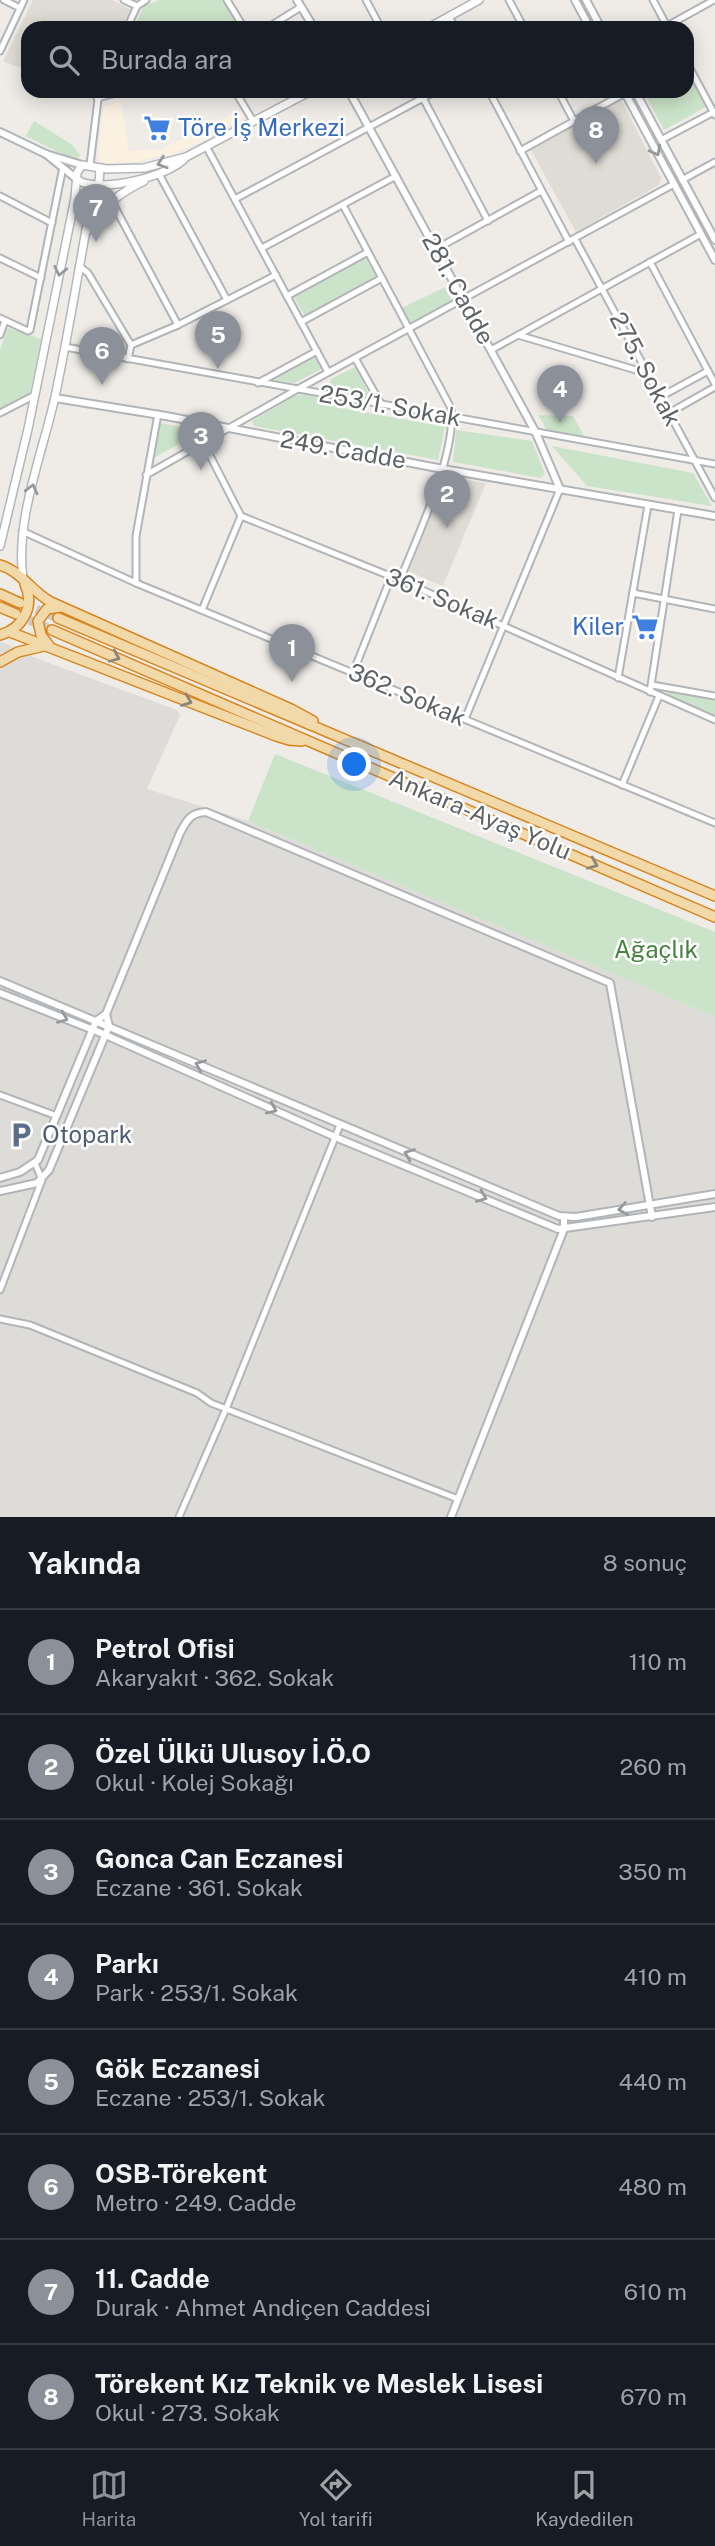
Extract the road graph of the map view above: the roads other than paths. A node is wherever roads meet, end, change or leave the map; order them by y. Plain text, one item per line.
1 (4, 0) edge
2 (24, 0) edge
3 (124, 0) edge
4 (146, 0) edge
5 (228, 0) edge
6 (297, 0) edge
7 (366, 0) edge
8 (479, 0) edge
9 (509, 0) edge
10 (575, 0) edge
11 (586, 0) edge
12 (653, 0) edge
13 (714, 0) edge
14 (137, 6) junction
15 (301, 7) junction
16 (20, 8) junction
17 (449, 16) junction
18 (130, 21) edge
19 (240, 21) edge
20 (278, 21) edge
21 (309, 21) edge
22 (378, 21) edge
23 (440, 21) edge
24 (452, 21) edge
25 (520, 21) edge
26 (586, 21) edge
27 (597, 21) edge
28 (665, 21) edge
29 (678, 21) edge
30 (0, 51) edge
31 (694, 76) edge
32 (98, 98) edge
33 (239, 98) edge
34 (298, 98) edge
35 (353, 98) edge
36 (423, 98) joint
37 (493, 98) edge
38 (562, 98) edge
39 (614, 98) edge
40 (627, 98) edge
41 (639, 98) edge
42 (714, 113) edge
43 (253, 121) junction
44 (574, 121) junction
45 (370, 128) junction
46 (0, 132) edge
47 (661, 140) junction
48 (206, 146) junction
49 (520, 151) junction
50 (46, 154) junction
51 (186, 157) junction
52 (715, 162) edge
53 (90, 166) junction
54 (64, 167) junction
55 (159, 174) junction
56 (396, 176) junction
57 (78, 180) junction
58 (682, 180) junction
59 (674, 184) junction
60 (96, 185) junction
61 (541, 191) junction
62 (0, 197) edge
63 (235, 199) junction
64 (111, 200) junction
65 (343, 205) junction
66 (488, 221) junction
67 (52, 223) junction
68 (712, 228) edge
69 (85, 233) junction
70 (701, 234) junction
71 (715, 240) edge
72 (572, 241) junction
73 (262, 248) junction
74 (436, 249) junction
75 (368, 252) junction
76 (0, 258) edge
77 (715, 260) edge
78 (650, 262) junction
79 (79, 266) junction
80 (276, 275) junction
81 (41, 278) junction
82 (382, 278) junction
83 (602, 289) junction
84 (287, 296) junction
85 (227, 300) junction
86 (464, 300) junction
87 (3, 320) edge
88 (301, 322) junction
89 (178, 325) junction
90 (410, 329) junction
91 (0, 335) edge
92 (518, 335) junction
93 (131, 345) junction
94 (65, 347) junction
95 (491, 350) junction
96 (317, 351) junction
97 (355, 358) junction
98 (128, 359) junction
99 (708, 371) junction
100 (328, 372) junction
101 (647, 373) junction
102 (257, 383) junction
103 (715, 385) edge
104 (296, 390) junction
105 (35, 395) junction
106 (660, 397) junction
107 (55, 398) junction
108 (381, 405) junction
109 (0, 413) edge
110 (669, 413) junction
111 (158, 414) junction
112 (452, 418) junction
113 (226, 429) junction
114 (536, 433) junction
115 (203, 443) junction
116 (695, 461) junction
117 (715, 464) edge
118 (443, 469) junction
119 (146, 475) junction
120 (560, 489) junction
121 (715, 498) edge
122 (648, 505) junction
123 (678, 510) junction
124 (241, 516) junction
125 (715, 516) edge
126 (3, 522) edge
127 (22, 531) junction
128 (0, 546) edge
129 (0, 565) edge
130 (391, 577) junction
131 (400, 580) junction
132 (24, 581) junction
133 (136, 583) junction
134 (633, 593) junction
135 (0, 594) edge
136 (665, 599) junction
137 (20, 603) tunnel mouth
138 (0, 607) edge
139 (63, 607) junction
140 (715, 609) edge
141 (202, 610) junction
142 (16, 614) tunnel mouth
143 (58, 618) tunnel mouth
144 (504, 625) junction
145 (52, 631) tunnel mouth
146 (4, 633) edge
147 (0, 644) edge
148 (48, 646) junction
149 (0, 662) edge
150 (353, 673) junction
151 (618, 678) junction
152 (652, 685) junction
153 (650, 692) junction
154 (659, 696) junction
155 (715, 696) edge
156 (465, 719) junction
157 (715, 720) edge
158 (318, 728) junction
159 (308, 741) junction
160 (622, 785) junction
161 (715, 823) edge
162 (715, 896) edge
163 (715, 917) edge
164 (0, 981) edge
165 (0, 993) edge
166 (106, 1014) junction
167 (96, 1021) junction
168 (109, 1026) junction
169 (92, 1030) junction
170 (105, 1035) junction
171 (0, 1096) edge
172 (57, 1116) junction
173 (340, 1125) junction
174 (335, 1137) junction
175 (35, 1163) junction
176 (0, 1178) edge
177 (41, 1180) junction
178 (0, 1191) edge
179 (715, 1194) edge
180 (650, 1204) junction
181 (715, 1207) edge
182 (564, 1217) junction
183 (652, 1217) junction
184 (564, 1230) junction
185 (0, 1290) edge
186 (0, 1319) edge
187 (226, 1409) junction
188 (458, 1499) junction
189 (179, 1517) edge
190 (451, 1517) edge

1 - 16 street
2 - 16 street
3 - 14 street
4 - 14 street
5 - 19 street
6 - 15 street
7 - 22 street
8 - 17 main road
9 - 25 street
10 - 26 street
11 - 27 street
12 - 28 street
13 - 29 street
14 - 18 street
15 - 20 street
15 - 21 street
16 - 30 street
17 - 23 main road
17 - 24 street
31 - 42 street
32 - 53 street
33 - 43 street
34 - 43 main road
35 - 45 street, 281. Cadde
36 - 45 street
36 - 66 street
37 - 49 street, 275. Sokak
38 - 44 street
39 - 44 street
40 -> 59 street
41 - 47 street
42 - 47 street
43 - 48 main road
44 - 49 street
45 - 56 street, 281. Cadde
45 - 63 street
46 - 50 street
47 - 58 street
48 - 51 main road
48 - 63 street
49 - 61 street, 275. Sokak
50 - 53 street
50 - 54 street
51 -> 53 main road
51 - 55 main road
52 - 58 street
53 - 57 main road
53 - 60 main road
54 - 57 street
54 - 67 street
55 - 60 main road
55 - 64 main road
55 - 85 street
56 - 65 street
56 - 74 street, 281. Cadde
57 - 60 main road
57 -> 105 main road
58 - 59 street
58 - 68 street
59 - 70 street
59 - 72 street
60 - 69 main road
61 - 66 street
61 - 72 street, 275. Sokak
62 - 67 street
63 - 73 street
64 - 69 main road
64 - 89 street
65 - 73 street
65 - 75 street
66 - 74 street
67 - 81 street
68 - 71 street
69 - 79 main road
70 - 77 street
70 - 78 street
72 - 83 street, 275. Sokak
72 - 86 street
73 - 80 street
74 - 86 street, 281. Cadde
75 - 82 street
75 - 84 street
76 - 81 street
78 - 83 street
78 - 99 street
79 - 93 street
79 - 94 main road
80 - 84 street
80 - 85 street
81 - 87 street
82 - 88 street
82 - 90 street
83 - 92 street
83 - 101 street, 275. Sokak
84 - 88 street
85 - 89 street
86 - 90 street
86 - 95 street, 281. Cadde
87 - 91 street
88 - 96 street
89 - 93 street
90 - 97 street
90 - 112 street
92 - 95 street
92 - 101 street
93 - 98 street
94 - 98 street, 253/1. Sokak
94 - 107 main road
95 - 114 street, 281. Cadde
96 - 100 street
96 - 102 street
97 - 100 street
97 - 108 street
98 - 102 street, 253/1. Sokak
99 - 103 street
99 - 106 street
100 - 104 street
101 - 106 street, 275. Sokak
102 - 104 street, 253/1. Sokak
103 - 110 street
104 - 108 street, 253/1. Sokak
104 - 113 street
105 - 109 street
105 - 126 main road
106 - 110 street, 275. Sokak
107 - 111 street, 249. Cadde
127 -> 107 main road
108 - 112 street, 253/1. Sokak
110 - 116 street, 275. Sokak
111 - 113 street, 249. Cadde
111 - 119 street
112 - 114 street, 253/1. Sokak
112 - 118 street
113 - 115 street
113 - 118 street, 249. Cadde
114 - 116 street, 253/1. Sokak
114 - 120 street, 281. Cadde
115 - 119 street
115 - 124 street
116 - 117 street, 253/1. Sokak
116 - 121 street, 275. Sokak
118 - 120 street, 249. Cadde
118 - 131 street
119 - 133 street
120 - 122 street, 249. Cadde
120 - 144 street
122 - 123 street, 249. Cadde
122 - 134 street
123 - 125 street, 249. Cadde
123 - 136 street
124 - 130 street, 361. Sokak
124 - 141 street
126 - 128 main road
127 - 132 main road
127 - 133 street, 362. Sokak
129 - 132 highway
130 - 131 street, 361. Sokak
130 - 150 street
131 - 144 street, 361. Sokak
132 - 139 highway
132 - 146 highway
133 - 141 street, 362. Sokak
134 - 136 street
134 - 151 street
135 - 137 highway
136 - 140 street
136 - 152 street
138 - 142 highway
139 - 148 highway
139 - 158 highway
141 - 150 street, 362. Sokak
143 - 158 highway, Ankara-Ayaş Yolu
144 - 151 street, 361. Sokak
144 - 156 street
145 -> 159 highway, Ankara-Ayaş Yolu
146 - 147 street
146 - 148 highway
148 - 149 highway
148 -> 159 highway
150 - 156 street, 362. Sokak
151 - 153 street, 361. Sokak
152 - 153 street
152 - 155 street
153 - 154 street, 361. Sokak
154 - 157 street, 361. Sokak
154 - 160 street
156 - 160 street, 362. Sokak
158 - 162 highway, Ankara-Ayaş Yolu
159 -> 163 highway, Ankara-Ayaş Yolu
160 - 161 street, 362. Sokak
164 - 167 street
165 -> 169 street
166 - 167 street
166 - 168 street
166 - 180 street
167 - 168 street
167 - 169 street
168 - 170 street
173 -> 168 street
169 - 170 street
169 - 172 street
170 -> 174 street
170 - 177 street
171 - 172 street
172 - 175 street
173 - 174 street
182 -> 173 street
174 -> 184 street
174 - 187 street
175 - 176 street
175 - 177 street
177 - 178 street
177 - 185 street
179 - 180 street
180 -> 182 street
180 - 183 street
181 - 183 street
182 - 184 street
183 - 184 street
184 - 188 street
186 - 187 street
187 - 188 street
187 - 189 street
188 - 190 street

